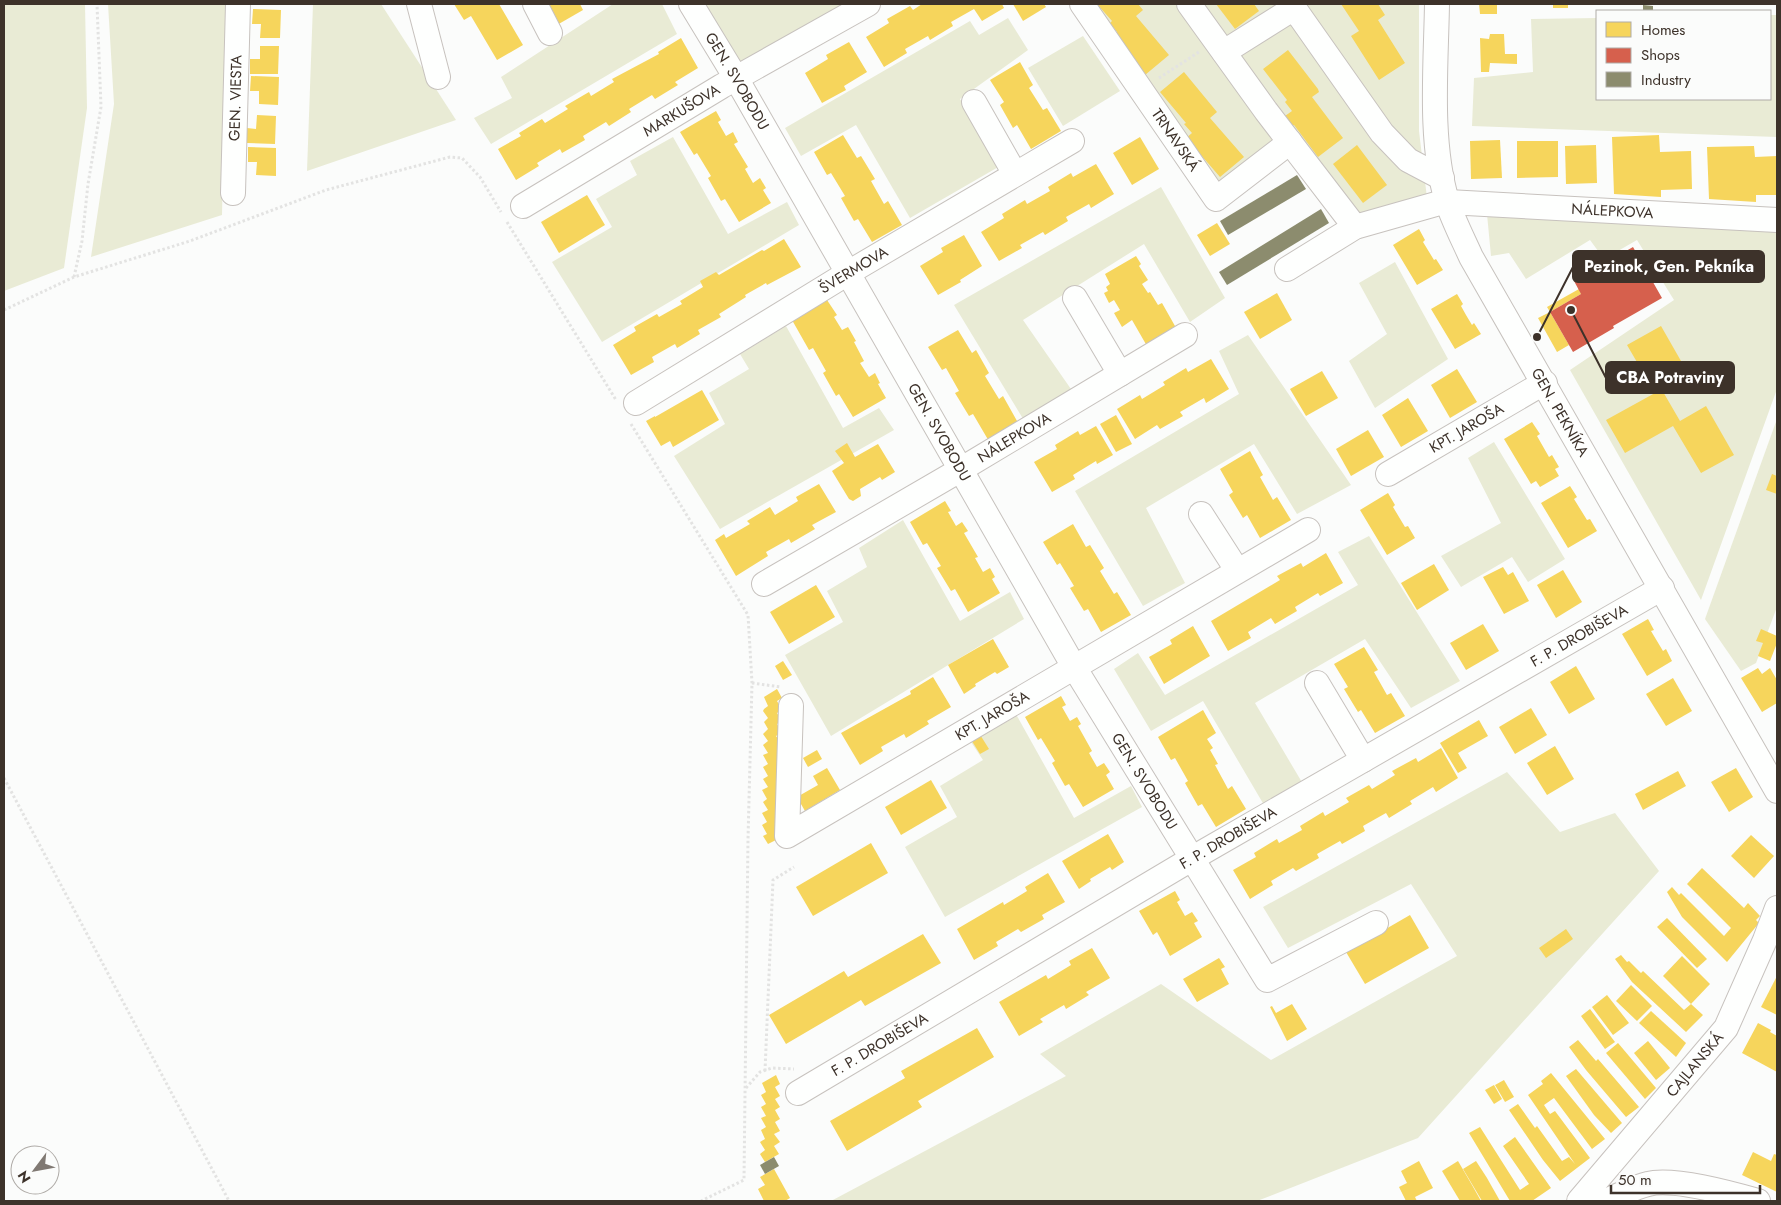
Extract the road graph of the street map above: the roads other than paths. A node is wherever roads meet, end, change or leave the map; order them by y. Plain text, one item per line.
1 (238, 4) edge
2 (420, 4) edge
3 (535, 4) edge
4 (691, 4) edge
5 (868, 4) edge
6 (1082, 4) edge
7 (1189, 4) edge
8 (1437, 4) edge
9 (550, 32) dead end
10 (1220, 47) junction
11 (438, 77) dead end
12 (736, 78) junction
13 (974, 102) dead end
14 (1072, 141) dead end
15 (1290, 142) junction
16 (1015, 174) junction
17 (1442, 178) junction
18 (233, 193) dead end
19 (1448, 202) junction
20 (523, 206) dead end
21 (1777, 220) edge
22 (1355, 227) junction
23 (1286, 269) dead end
24 (848, 273) junction
25 (1075, 298) dead end
26 (1185, 335) dead end
27 (1120, 374) junction
28 (1545, 384) junction
29 (628, 410) road end
30 (960, 470) junction
31 (1388, 474) dead end
32 (1201, 514) dead end
33 (1308, 530) dead end
34 (1237, 570) junction
35 (764, 584) dead end
36 (1662, 588) junction
37 (1074, 667) junction
38 (1317, 683) dead end
39 (791, 706) dead end
40 (1363, 760) junction
41 (1777, 792) edge
42 (1192, 859) junction
43 (1777, 908) edge
44 (1376, 923) dead end
45 (798, 1093) dead end
46 (1579, 1201) edge
47 (1605, 1201) edge
48 (1758, 1201) edge

1 - 18 street, GEN. VIESTA
2 - 11 street
3 - 9 street
4 - 12 street, GEN. SVOBODU
5 - 12 street, MARKUŠOVA
6 - 15 street, TRNAVSKÁ
7 - 10 street
8 - 17 street, GEN. PEKNÍKA
10 - 15 street
10 - 17 street
12 - 20 street, MARKUŠOVA
12 - 24 street, GEN. SVOBODU
13 - 16 street
14 - 16 street, ŠVERMOVA
15 - 22 street
16 - 24 street, ŠVERMOVA
17 - 19 street, GEN. PEKNÍKA
19 - 21 street, NÁLEPKOVA
19 - 22 street, NÁLEPKOVA
19 - 28 street, GEN. PEKNÍKA
22 - 23 street, NÁLEPKOVA
24 - 29 street, ŠVERMOVA
24 - 30 street, GEN. SVOBODU
25 - 27 street
26 - 27 street, NÁLEPKOVA
27 - 30 street, NÁLEPKOVA
28 - 31 street, KPT. JAROŠA
28 - 36 street, GEN. PEKNÍKA
30 - 35 street, NÁLEPKOVA
30 - 37 street, GEN. SVOBODU
32 - 34 street
33 - 34 street, KPT. JAROŠA
34 - 37 street, KPT. JAROŠA
36 - 40 street, F. P. DROBIŠEVA
36 - 41 street, GEN. PEKNÍKA
37 - 39 street, KPT. JAROŠA
37 - 42 street, GEN. SVOBODU
38 - 40 street
40 - 42 street, F. P. DROBIŠEVA
42 - 44 street, GEN. SVOBODU
42 - 45 street, F. P. DROBIŠEVA
43 - 46 street, CAJLANSKÁ
47 - 48 street

